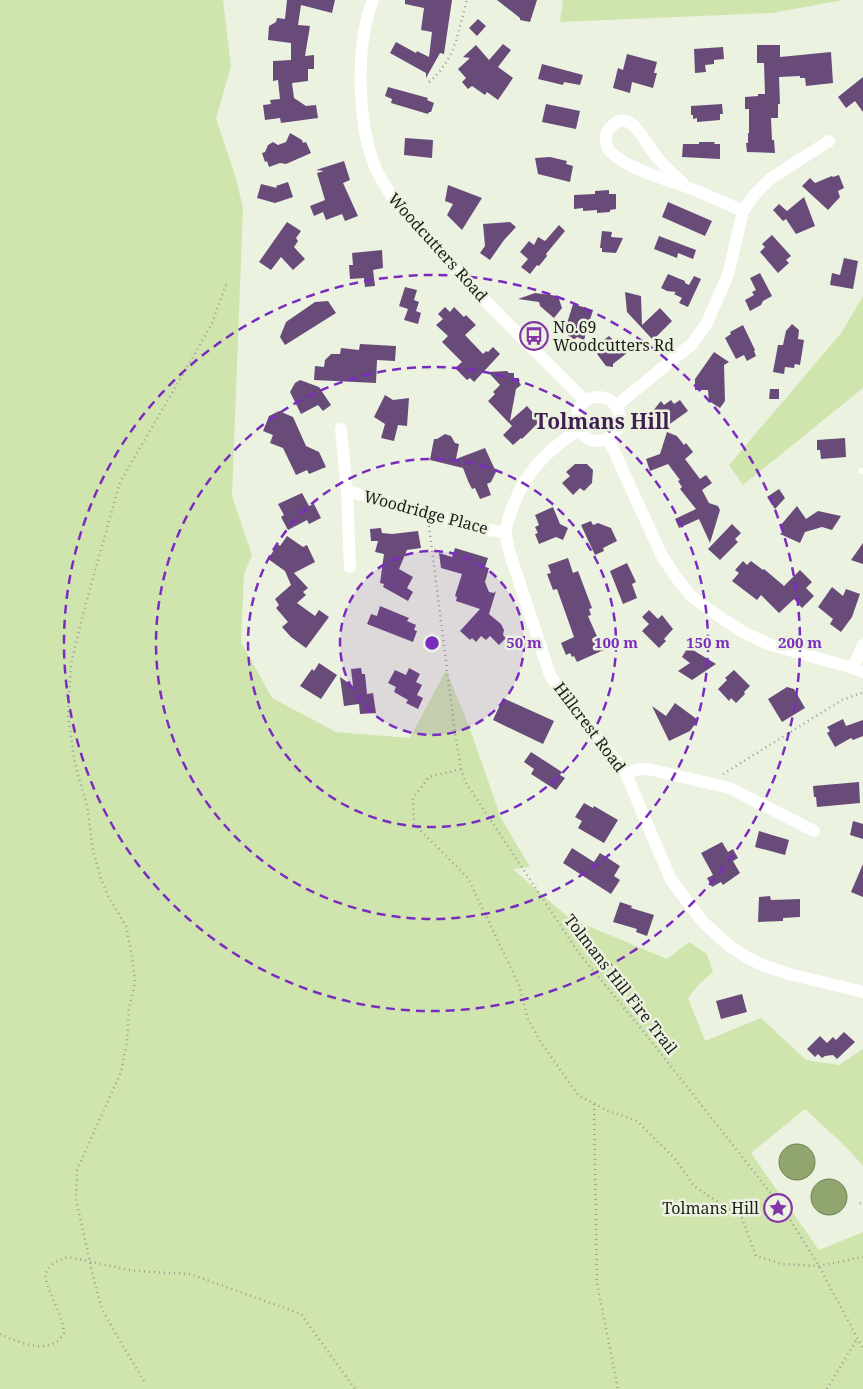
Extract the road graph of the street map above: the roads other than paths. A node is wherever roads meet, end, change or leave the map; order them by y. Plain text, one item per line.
1 (373, 0) edge
2 (829, 141) dead end
3 (685, 186) junction
4 (743, 211) junction
5 (584, 400) junction
6 (616, 406) junction
7 (341, 429) dead end
8 (578, 430) junction
9 (608, 438) junction
10 (347, 491) junction
11 (506, 532) junction
12 (350, 567) dead end
13 (863, 645) edge
14 (858, 670) edge
15 (626, 774) junction
16 (814, 831) dead end
17 (863, 992) edge

1 - 5 street, Woodcutters Road
2 - 4 street
3 - 3 street
3 - 4 street
4 - 6 street
5 - 6 street
5 - 8 street
6 - 9 street
7 - 10 street, Woodridge Place
8 - 9 street
8 - 11 street, Hillcrest Road
9 - 14 street
10 - 11 street, Woodridge Place
10 - 12 street, Woodridge Place
11 - 15 street, Hillcrest Road
13 - 14 street
15 - 16 street
15 - 17 street, Hillcrest Road

